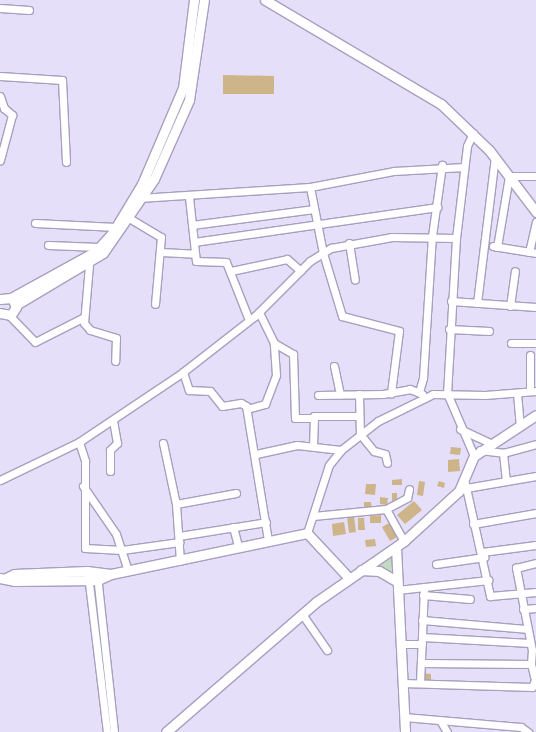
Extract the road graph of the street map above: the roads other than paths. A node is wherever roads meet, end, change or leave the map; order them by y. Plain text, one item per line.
1 (194, 0) edge
2 (204, 0) edge
3 (265, 0) edge
4 (0, 8) edge
5 (29, 10) dead end
6 (1, 76) edge
7 (0, 84) edge
8 (0, 96) edge
9 (185, 97) junction
10 (473, 133) junction
11 (495, 157) junction
12 (0, 160) edge
13 (66, 162) dead end
14 (442, 165) junction
15 (464, 167) junction
16 (509, 176) junction
17 (536, 176) edge
18 (310, 187) junction
19 (190, 197) junction
20 (137, 199) junction
21 (437, 207) junction
22 (314, 209) junction
23 (536, 212) edge
24 (129, 218) junction
25 (536, 222) edge
26 (35, 223) dead end
27 (192, 225) junction
28 (318, 226) junction
29 (116, 227) junction
30 (432, 236) junction
31 (456, 238) junction
32 (194, 242) junction
33 (349, 243) junction
34 (48, 245) dead end
35 (486, 245) junction
36 (99, 247) junction
37 (497, 247) junction
38 (161, 252) junction
39 (323, 253) junction
40 (532, 253) edge
41 (195, 254) junction
42 (89, 265) junction
43 (231, 271) junction
44 (301, 271) junction
45 (515, 271) dead end
46 (356, 280) dead end
47 (0, 298) edge
48 (14, 301) junction
49 (451, 301) junction
50 (477, 303) junction
51 (155, 304) dead end
52 (510, 306) junction
53 (536, 307) edge
54 (259, 312) junction
55 (3, 315) edge
56 (84, 317) junction
57 (249, 320) junction
58 (449, 329) junction
59 (489, 331) dead end
60 (274, 343) junction
61 (511, 343) dead end
62 (536, 343) edge
63 (530, 355) dead end
64 (115, 360) dead end
65 (334, 366) dead end
66 (183, 372) junction
67 (533, 391) edge
68 (391, 393) junction
69 (447, 393) junction
70 (517, 393) junction
71 (340, 394) junction
72 (359, 394) junction
73 (422, 394) junction
74 (318, 395) dead end
75 (247, 409) junction
76 (536, 415) edge
77 (359, 416) junction
78 (313, 418) junction
79 (113, 420) junction
80 (520, 425) junction
81 (460, 428) junction
82 (360, 434) junction
83 (79, 442) junction
84 (163, 443) dead end
85 (490, 443) junction
86 (536, 444) edge
87 (313, 446) junction
88 (341, 450) junction
89 (477, 453) junction
90 (503, 453) junction
91 (256, 454) junction
92 (387, 463) dead end
93 (110, 471) dead end
94 (536, 476) edge
95 (0, 480) edge
96 (506, 481) junction
97 (465, 485) junction
98 (83, 486) junction
99 (409, 489) dead end
100 (236, 493) dead end
101 (176, 504) junction
102 (386, 509) junction
103 (536, 513) edge
104 (313, 516) junction
105 (266, 522) junction
106 (473, 524) junction
107 (233, 527) junction
108 (307, 533) junction
109 (179, 539) junction
110 (268, 540) junction
111 (404, 541) junction
112 (536, 545) edge
113 (238, 546) junction
114 (396, 548) junction
115 (122, 550) junction
116 (483, 554) junction
117 (180, 561) junction
118 (536, 563) edge
119 (436, 564) dead end
120 (128, 570) junction
121 (360, 570) junction
122 (87, 571) junction
123 (96, 571) junction
124 (111, 574) junction
125 (348, 577) junction
126 (3, 578) edge
127 (98, 580) junction
128 (488, 580) junction
129 (88, 582) junction
130 (396, 586) junction
131 (423, 591) junction
132 (536, 592) edge
133 (520, 595) junction
134 (470, 599) dead end
135 (536, 608) edge
136 (523, 609) junction
137 (302, 614) junction
138 (422, 620) junction
139 (526, 629) junction
140 (422, 641) junction
141 (530, 643) junction
142 (400, 644) junction
143 (327, 650) dead end
144 (421, 663) junction
145 (531, 664) junction
146 (403, 683) junction
147 (420, 683) junction
148 (404, 717) junction
149 (441, 722) junction
150 (107, 732) edge
151 (114, 732) edge
152 (166, 732) edge
153 (405, 732) edge
154 (447, 732) edge
155 (528, 732) edge

1 - 9 street
2 - 9 street
3 - 10 street
4 - 5 street
6 - 7 street
6 - 13 street
8 - 12 street
9 - 20 street
10 - 11 street
10 - 15 street
11 - 16 street
11 - 35 street
14 - 15 street
14 - 18 street
14 - 21 street
15 - 31 street
16 - 17 street
16 - 23 street
16 - 37 street
18 - 19 street
18 - 22 street
19 - 20 street
19 - 27 street
20 - 24 street
20 - 29 street
21 - 28 street
21 - 30 street
22 - 27 street
22 - 28 street
24 - 38 street
24 - 42 street
25 - 40 street
26 - 29 street
27 - 32 street
28 - 32 street
28 - 39 street
29 - 36 street
30 - 31 street
30 - 33 street
30 - 73 street
31 - 49 street
32 - 41 street
33 - 39 street
33 - 46 street
34 - 36 street
35 - 37 street
35 - 50 street
36 - 48 street
37 - 40 street
38 - 41 street
38 - 51 street
39 - 44 street
39 - 68 street
41 - 43 street
42 - 48 street
42 - 56 street
43 - 44 street
43 - 57 street
44 - 54 street
45 - 52 street
47 - 48 street
48 - 55 street
49 - 50 street
49 - 58 street
50 - 52 street
52 - 53 street
54 - 57 street
54 - 60 street
55 - 56 street
56 - 64 street
57 - 66 street
58 - 59 street
58 - 69 street
60 - 75 street
60 - 78 street
61 - 62 street
63 - 67 street
65 - 71 street
66 - 75 street
66 - 79 street
67 - 70 street
68 - 72 street
68 - 73 street
69 - 70 street
69 - 73 street
69 - 81 street
70 - 80 street
71 - 72 street
71 - 74 street
72 - 77 street
73 - 82 street
75 - 91 street
76 - 80 street
77 - 78 street
77 - 82 street
78 - 87 street
79 - 83 street
79 - 93 street
80 - 85 street
81 - 85 street
81 - 89 street
82 - 88 street
82 - 92 street
83 - 95 street
83 - 98 street
84 - 101 street
85 - 89 street
86 - 90 street
87 - 88 street
87 - 91 street
88 - 104 street
89 - 90 street
89 - 97 street
90 - 96 street
91 - 105 street
94 - 96 street
96 - 97 street
97 - 106 street
97 - 111 street
98 - 115 street
98 - 115 street
99 - 102 street
100 - 101 street
101 - 109 street
102 - 104 street
102 - 111 street
103 - 106 street
104 - 108 street
105 - 107 street
105 - 110 street
106 - 116 street
107 - 109 street
107 - 113 street
108 - 110 street
108 - 125 street
109 - 115 street
109 - 117 street
110 - 113 street
111 - 114 street
112 - 116 street
113 - 117 street
114 - 121 street
114 - 130 street
115 - 120 street
116 - 119 street
116 - 128 street
117 - 120 street
118 - 133 street
120 - 124 street
121 - 125 street
121 - 130 street
122 - 123 street
122 - 126 street
122 - 129 street
123 - 124 street
123 - 127 street
124 - 127 street
125 - 137 street
126 - 129 street
127 - 129 street
127 - 151 street
128 - 131 street
128 - 133 street
129 - 150 street
130 - 131 street
130 - 142 street
131 - 134 street
131 - 138 street
132 - 133 street
133 - 136 street
135 - 136 street
136 - 139 street
137 - 143 street
137 - 152 street
138 - 139 street
138 - 140 street
139 - 141 street
140 - 141 street
140 - 142 street
140 - 144 street
141 - 145 street
142 - 146 street
144 - 145 street
144 - 147 street
145 - 147 street
146 - 147 street
146 - 148 street
148 - 149 street
148 - 153 street
149 - 154 street
149 - 155 street

